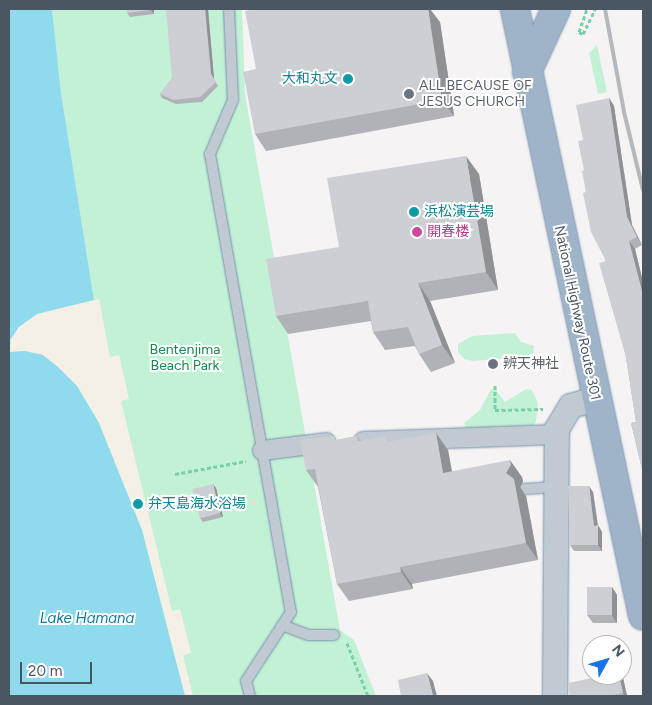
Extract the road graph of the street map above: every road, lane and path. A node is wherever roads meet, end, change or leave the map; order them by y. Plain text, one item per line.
1 (229, 9) edge
2 (515, 9) edge
3 (556, 9) edge
4 (595, 9) edge
5 (587, 11) edge
6 (527, 72) junction
7 (495, 385) dead end
8 (595, 399) junction
9 (546, 409) dead end
10 (557, 434) junction
11 (263, 454) junction
12 (175, 474) dead end
13 (557, 487) junction
14 (525, 489) dead end
15 (643, 616) edge
16 (282, 625) junction
17 (334, 635) joint
18 (250, 696) edge
19 (368, 696) edge
20 (555, 696) edge

1 - 11 lane
2 - 6 highway, National Highway Route 301
3 - 6 highway
4 - 5 path
6 - 8 highway, National Highway Route 301
7 - 9 path
8 - 10 street
8 - 15 highway, National Highway Route 301
10 - 11 street
10 - 13 street
11 - 12 path
11 - 16 lane
13 - 14 lane
13 - 20 street
16 - 17 lane
16 - 18 lane
17 - 19 path

